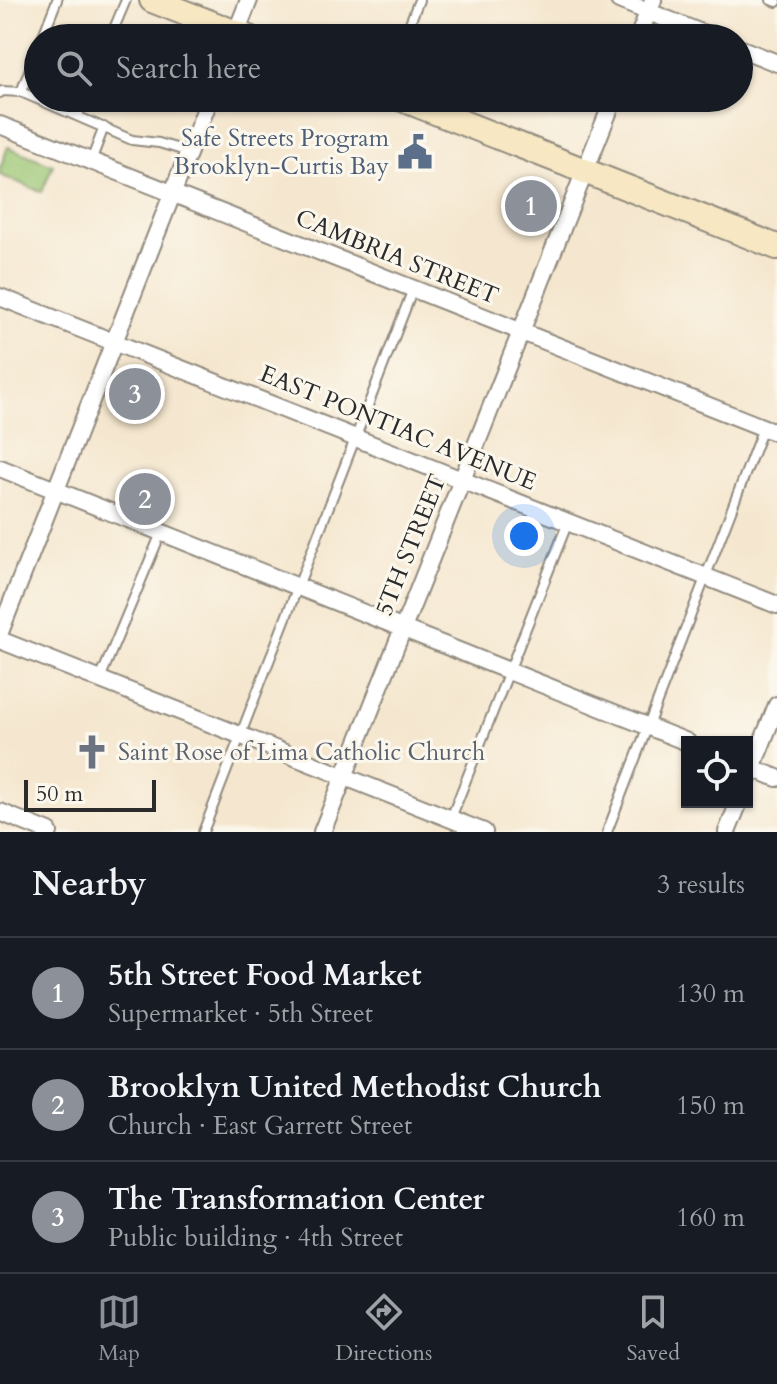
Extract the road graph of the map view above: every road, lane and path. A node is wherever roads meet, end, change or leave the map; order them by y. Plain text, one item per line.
1 (57, 0) edge
2 (126, 0) edge
3 (152, 0) edge
4 (249, 0) edge
5 (419, 0) edge
6 (619, 0) edge
7 (771, 0) edge
8 (777, 2) edge
9 (651, 6) edge
10 (48, 24) edge
11 (116, 24) edge
12 (211, 24) edge
13 (243, 24) edge
14 (410, 24) edge
15 (686, 24) edge
16 (753, 54) edge
17 (777, 63) edge
18 (24, 84) edge
19 (21, 92) junction
20 (0, 93) edge
21 (24, 93) edge
22 (71, 112) edge
23 (79, 112) edge
24 (205, 112) edge
25 (435, 112) edge
26 (609, 112) edge
27 (78, 115) junction
28 (0, 125) edge
29 (104, 127) junction
30 (189, 152) junction
31 (91, 161) junction
32 (585, 172) junction
33 (173, 193) junction
34 (777, 247) edge
35 (413, 289) junction
36 (0, 297) edge
37 (522, 332) junction
38 (114, 342) junction
39 (770, 430) edge
40 (356, 437) junction
41 (0, 468) edge
42 (463, 479) junction
43 (56, 490) junction
44 (568, 522) junction
45 (162, 532) junction
46 (706, 577) junction
47 (298, 587) junction
48 (777, 605) edge
49 (403, 629) junction
50 (0, 632) edge
51 (0, 640) edge
52 (510, 671) junction
53 (100, 680) junction
54 (777, 705) edge
55 (648, 726) junction
56 (241, 735) junction
57 (681, 740) edge
58 (753, 762) edge
59 (753, 773) edge
60 (345, 777) junction
61 (777, 778) edge
62 (737, 808) edge
63 (0, 812) edge
64 (451, 819) junction
65 (49, 832) edge
66 (203, 832) edge
67 (322, 832) edge
68 (484, 832) edge
69 (607, 832) edge
70 (727, 832) edge

1 - 10 lane
2 - 11 lane
3 - 12 main road
4 - 13 street
5 - 14 lane
6 - 9 street
7 - 8 lane
9 - 15 street
16 - 17 street
18 - 19 lane
19 - 20 lane
19 - 21 lane
22 - 27 lane
23 - 27 lane
24 - 30 street
25 - 32 main road
26 - 32 street, 5TH STREET
27 - 29 lane
28 - 31 street, CAMBRIA STREET
29 - 30 lane
29 - 31 lane
30 - 33 street
31 - 33 street, CAMBRIA STREET
32 - 34 main road
32 - 37 street, 5TH STREET
33 - 35 street, CAMBRIA STREET
33 - 38 street
35 - 37 street, CAMBRIA STREET
35 - 40 lane
36 - 38 street, EAST PONTIAC AVENUE
37 - 39 street, CAMBRIA STREET
37 - 42 street, 5TH STREET
38 - 40 street, EAST PONTIAC AVENUE
38 - 43 street
39 - 46 lane
40 - 42 street, EAST PONTIAC AVENUE
40 - 47 lane
41 - 43 street
42 - 44 street, EAST PONTIAC AVENUE
42 - 49 street, 5TH STREET
43 - 45 street
43 - 50 street
44 - 46 street, EAST PONTIAC AVENUE
44 - 52 lane
45 - 47 street
45 - 53 lane
46 - 48 street, EAST PONTIAC AVENUE
46 - 55 lane
47 - 49 street
47 - 56 lane
49 - 52 street
49 - 60 street, 5TH STREET
51 - 53 street
52 - 55 street
52 - 64 lane
53 - 56 street
54 - 58 street
55 - 57 street
55 - 69 lane
56 - 60 street
56 - 66 lane
59 - 61 street
60 - 64 street
60 - 67 street, 5TH STREET
62 - 70 street
63 - 65 street
64 - 68 street

